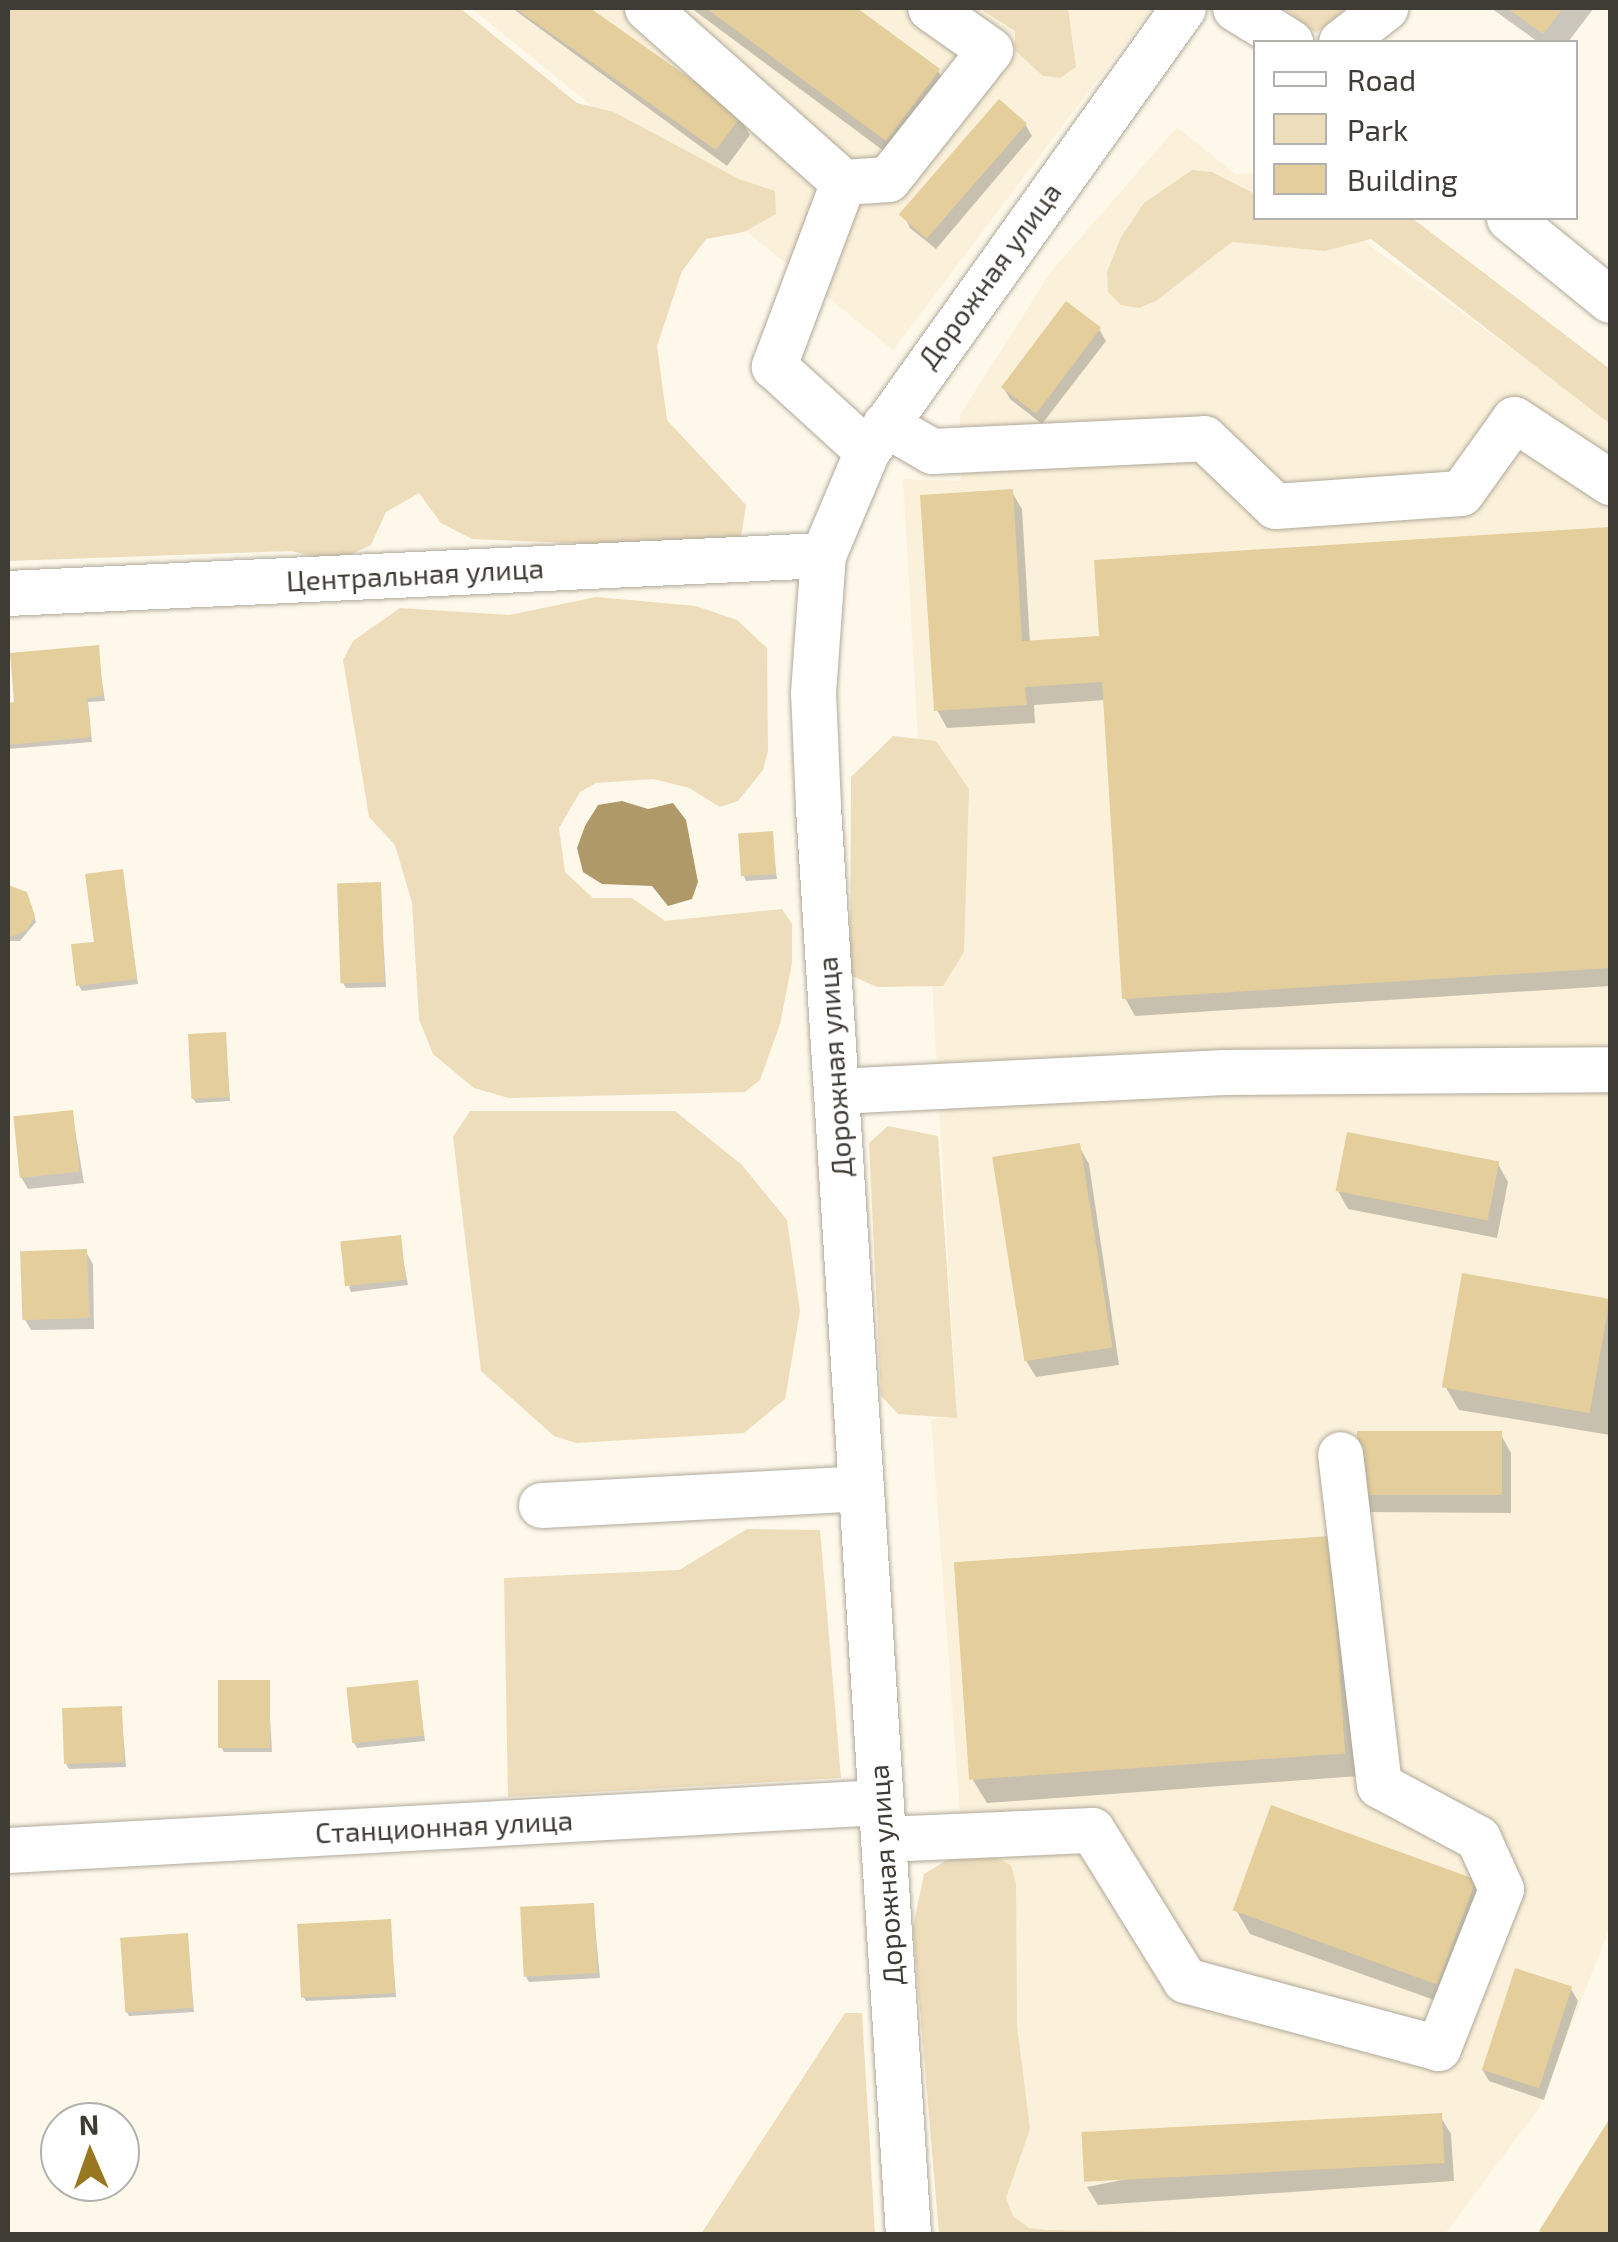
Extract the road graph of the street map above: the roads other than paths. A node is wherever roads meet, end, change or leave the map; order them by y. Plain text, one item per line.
1 (647, 8) edge
2 (930, 8) edge
3 (1183, 8) edge
4 (1235, 8) edge
5 (1385, 8) edge
6 (1287, 40) edge
7 (1344, 40) edge
8 (842, 182) junction
9 (1512, 220) edge
10 (1610, 300) edge
11 (876, 437) junction
12 (1610, 482) edge
13 (823, 556) junction
14 (8, 594) edge
15 (1610, 1069) edge
16 (836, 1091) junction
17 (1340, 1454) dead end
18 (861, 1488) junction
19 (541, 1505) dead end
20 (882, 1820) junction
21 (8, 1850) edge
22 (908, 2234) edge

1 - 8 street
2 - 8 street
3 - 11 street, Дорожная улица
4 - 6 street
5 - 7 street
8 - 11 street
9 - 10 street
11 - 12 street
11 - 13 street, Дорожная улица
13 - 14 street, Центральная улица
13 - 16 street, Дорожная улица
15 - 16 street
16 - 18 street, Дорожная улица
17 - 20 street, Станционная улица
18 - 19 street
18 - 20 street, Дорожная улица
20 - 21 street, Станционная улица
20 - 22 street, Дорожная улица

